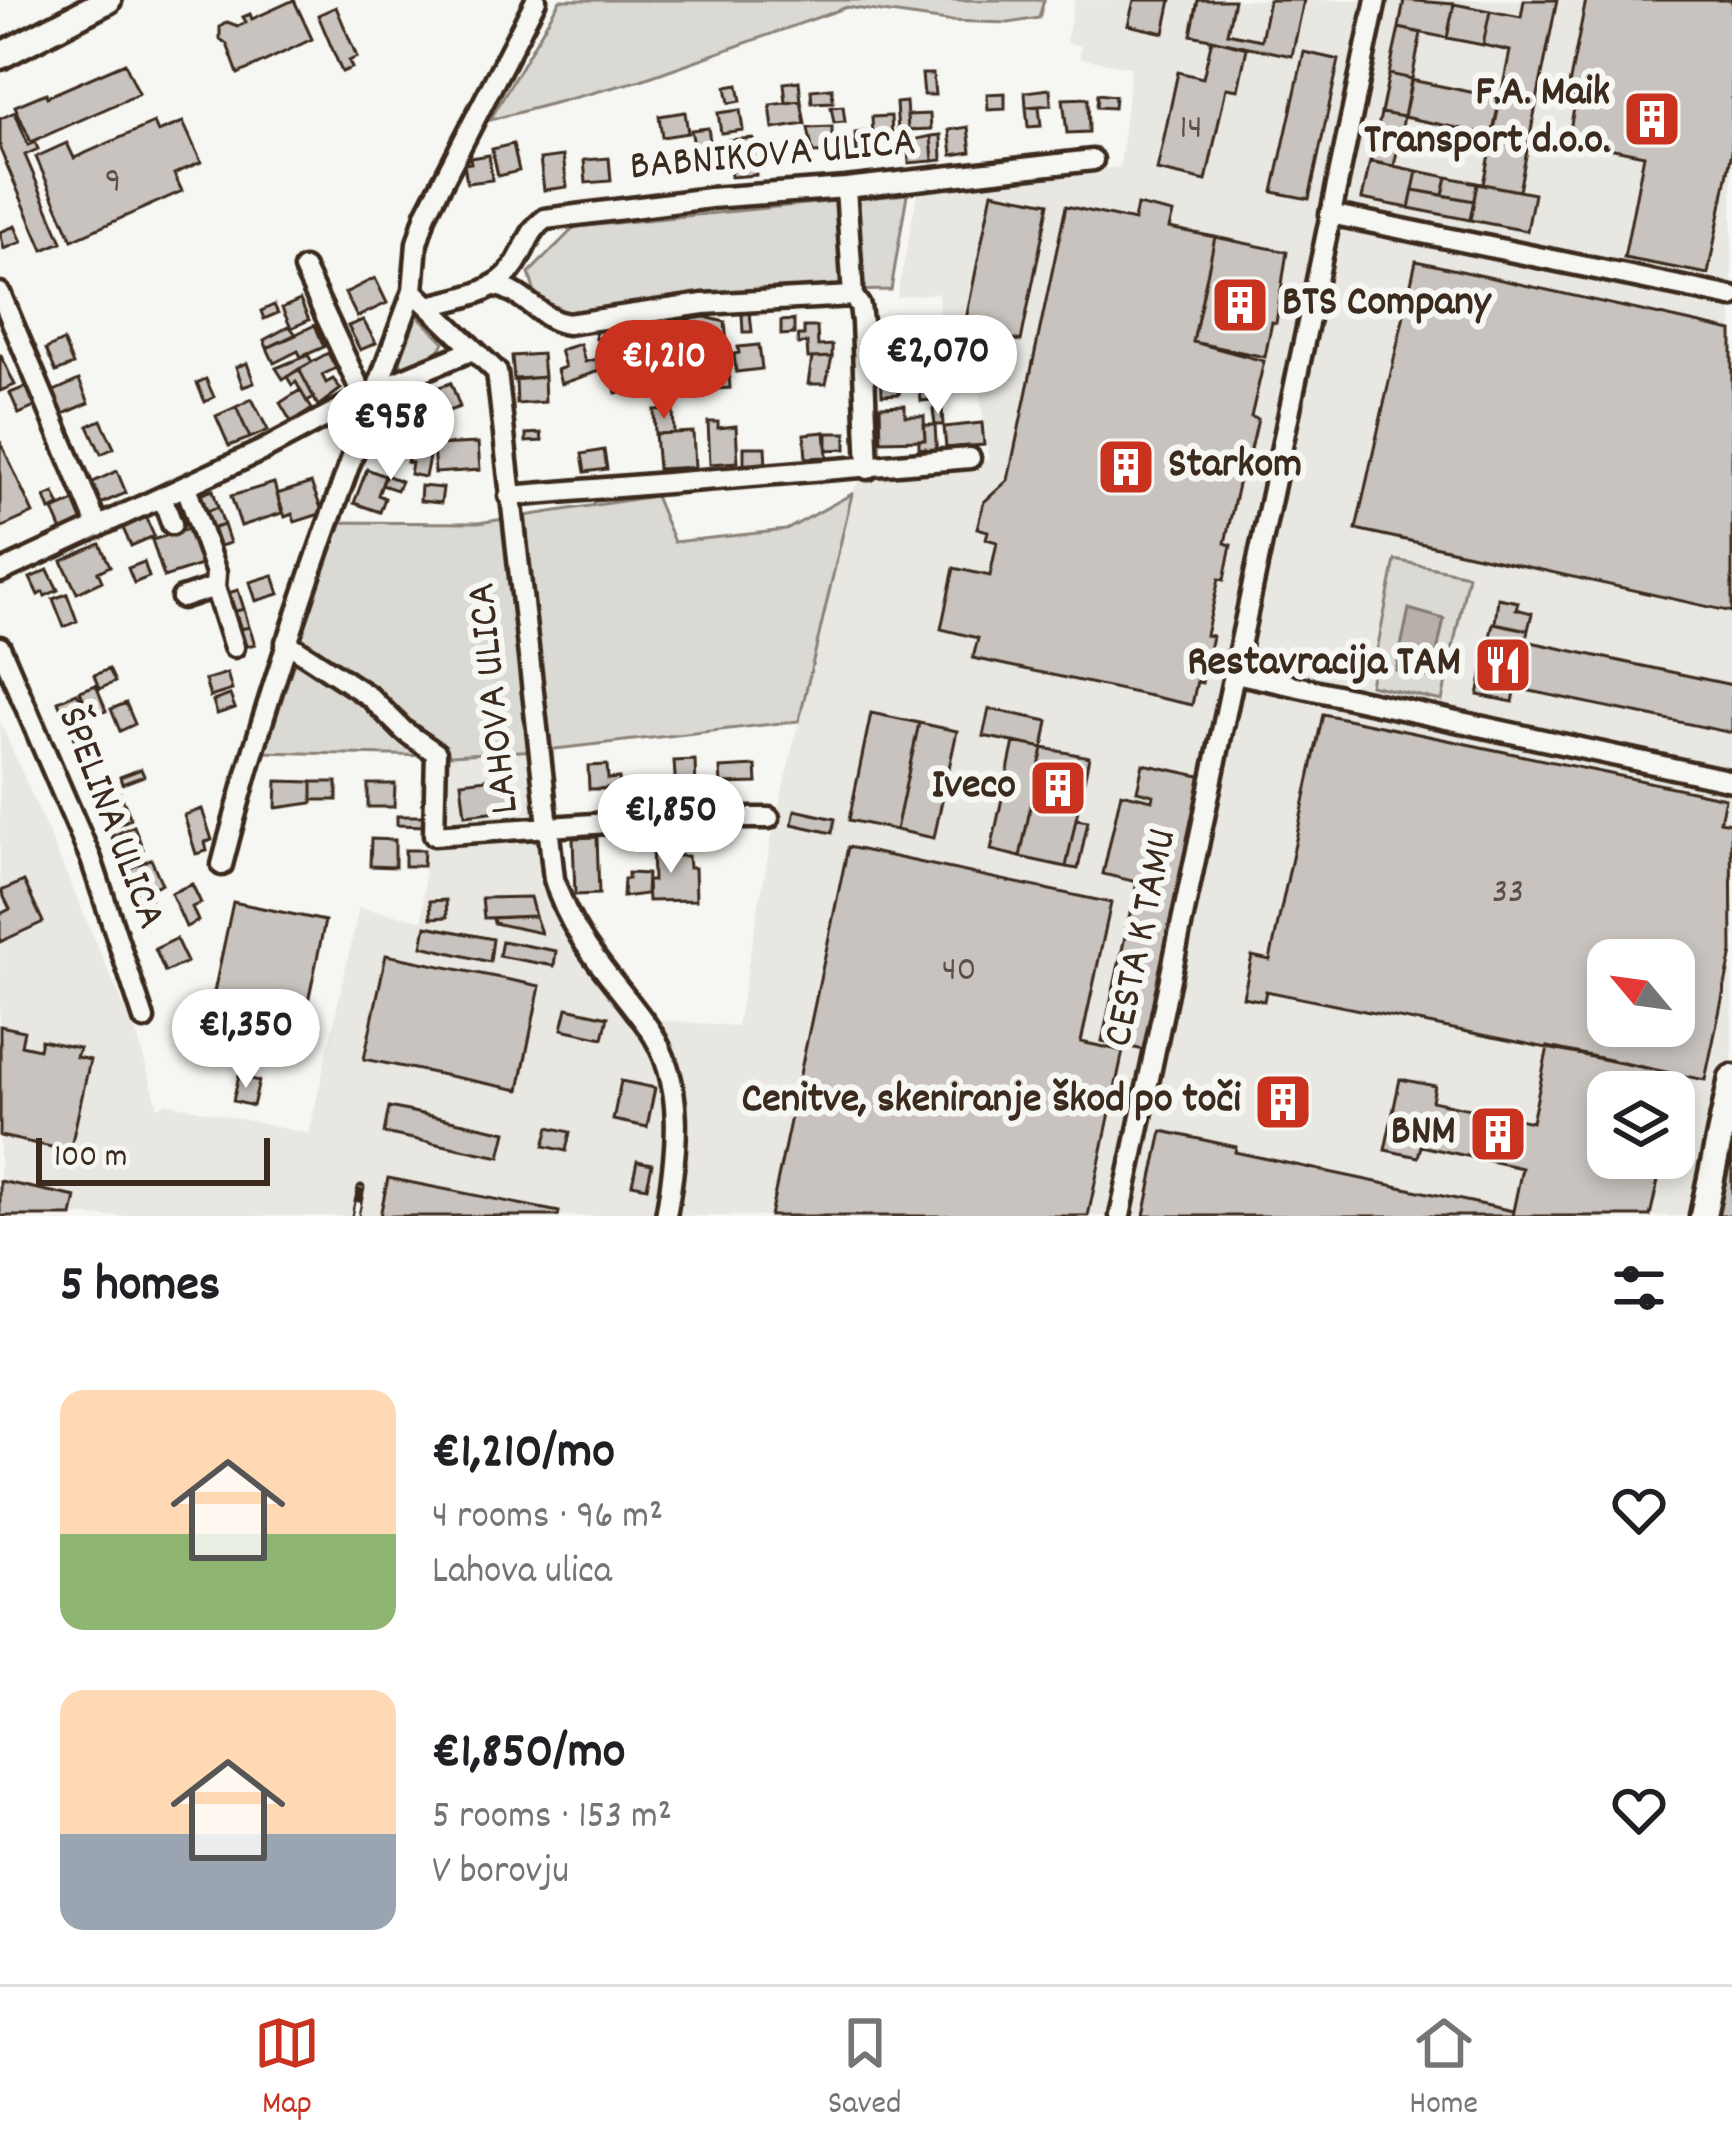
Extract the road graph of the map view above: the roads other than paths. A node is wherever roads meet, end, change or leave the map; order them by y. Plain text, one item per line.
1 (108, 0) edge
2 (536, 0) edge
3 (1376, 0) edge
4 (0, 56) edge
5 (1094, 160) dead end
6 (846, 188) junction
7 (1330, 214) junction
8 (304, 269) dead end
9 (493, 285) junction
10 (412, 291) junction
11 (0, 293) edge
12 (1722, 295) edge
13 (853, 296) junction
14 (429, 305) junction
15 (473, 350) junction
16 (370, 394) junction
17 (970, 458) dead end
18 (868, 469) junction
19 (186, 487) junction
20 (509, 496) junction
21 (162, 497) junction
22 (172, 524) dead end
23 (98, 527) junction
24 (0, 572) edge
25 (215, 586) junction
26 (182, 598) dead end
27 (286, 642) junction
28 (0, 646) edge
29 (234, 647) dead end
30 (1235, 673) junction
31 (1732, 782) edge
32 (769, 818) dead end
33 (546, 825) junction
34 (222, 865) dead end
35 (144, 1019) dead end
36 (1732, 1078) edge
37 (666, 1216) edge
38 (1120, 1216) edge
39 (1702, 1216) edge

1 - 4 street
2 - 10 street
3 - 7 street, CESTA K TAMU
5 - 6 street, BABNIKOVA ULICA
6 - 9 street, BABNIKOVA ULICA
6 - 13 street
7 - 12 street
7 - 30 street, CESTA K TAMU
8 - 16 street
9 - 13 street
9 - 14 street
10 - 14 street, LAHOVA ULICA
10 - 16 street
11 - 23 street
13 - 18 street
14 - 15 street, LAHOVA ULICA
15 - 16 street
15 - 20 street, LAHOVA ULICA
16 - 19 street
16 - 27 street
17 - 18 street
18 - 20 street
19 - 21 street
19 - 25 street
20 - 33 street, LAHOVA ULICA
21 - 22 street
21 - 23 street
23 - 24 street
25 - 26 street
25 - 29 street
27 - 33 street
27 - 34 street
28 - 35 street, ŠPELINA ULICA
30 - 31 street
30 - 38 street, CESTA K TAMU
32 - 33 street
33 - 37 street, LAHOVA ULICA
36 - 39 street

